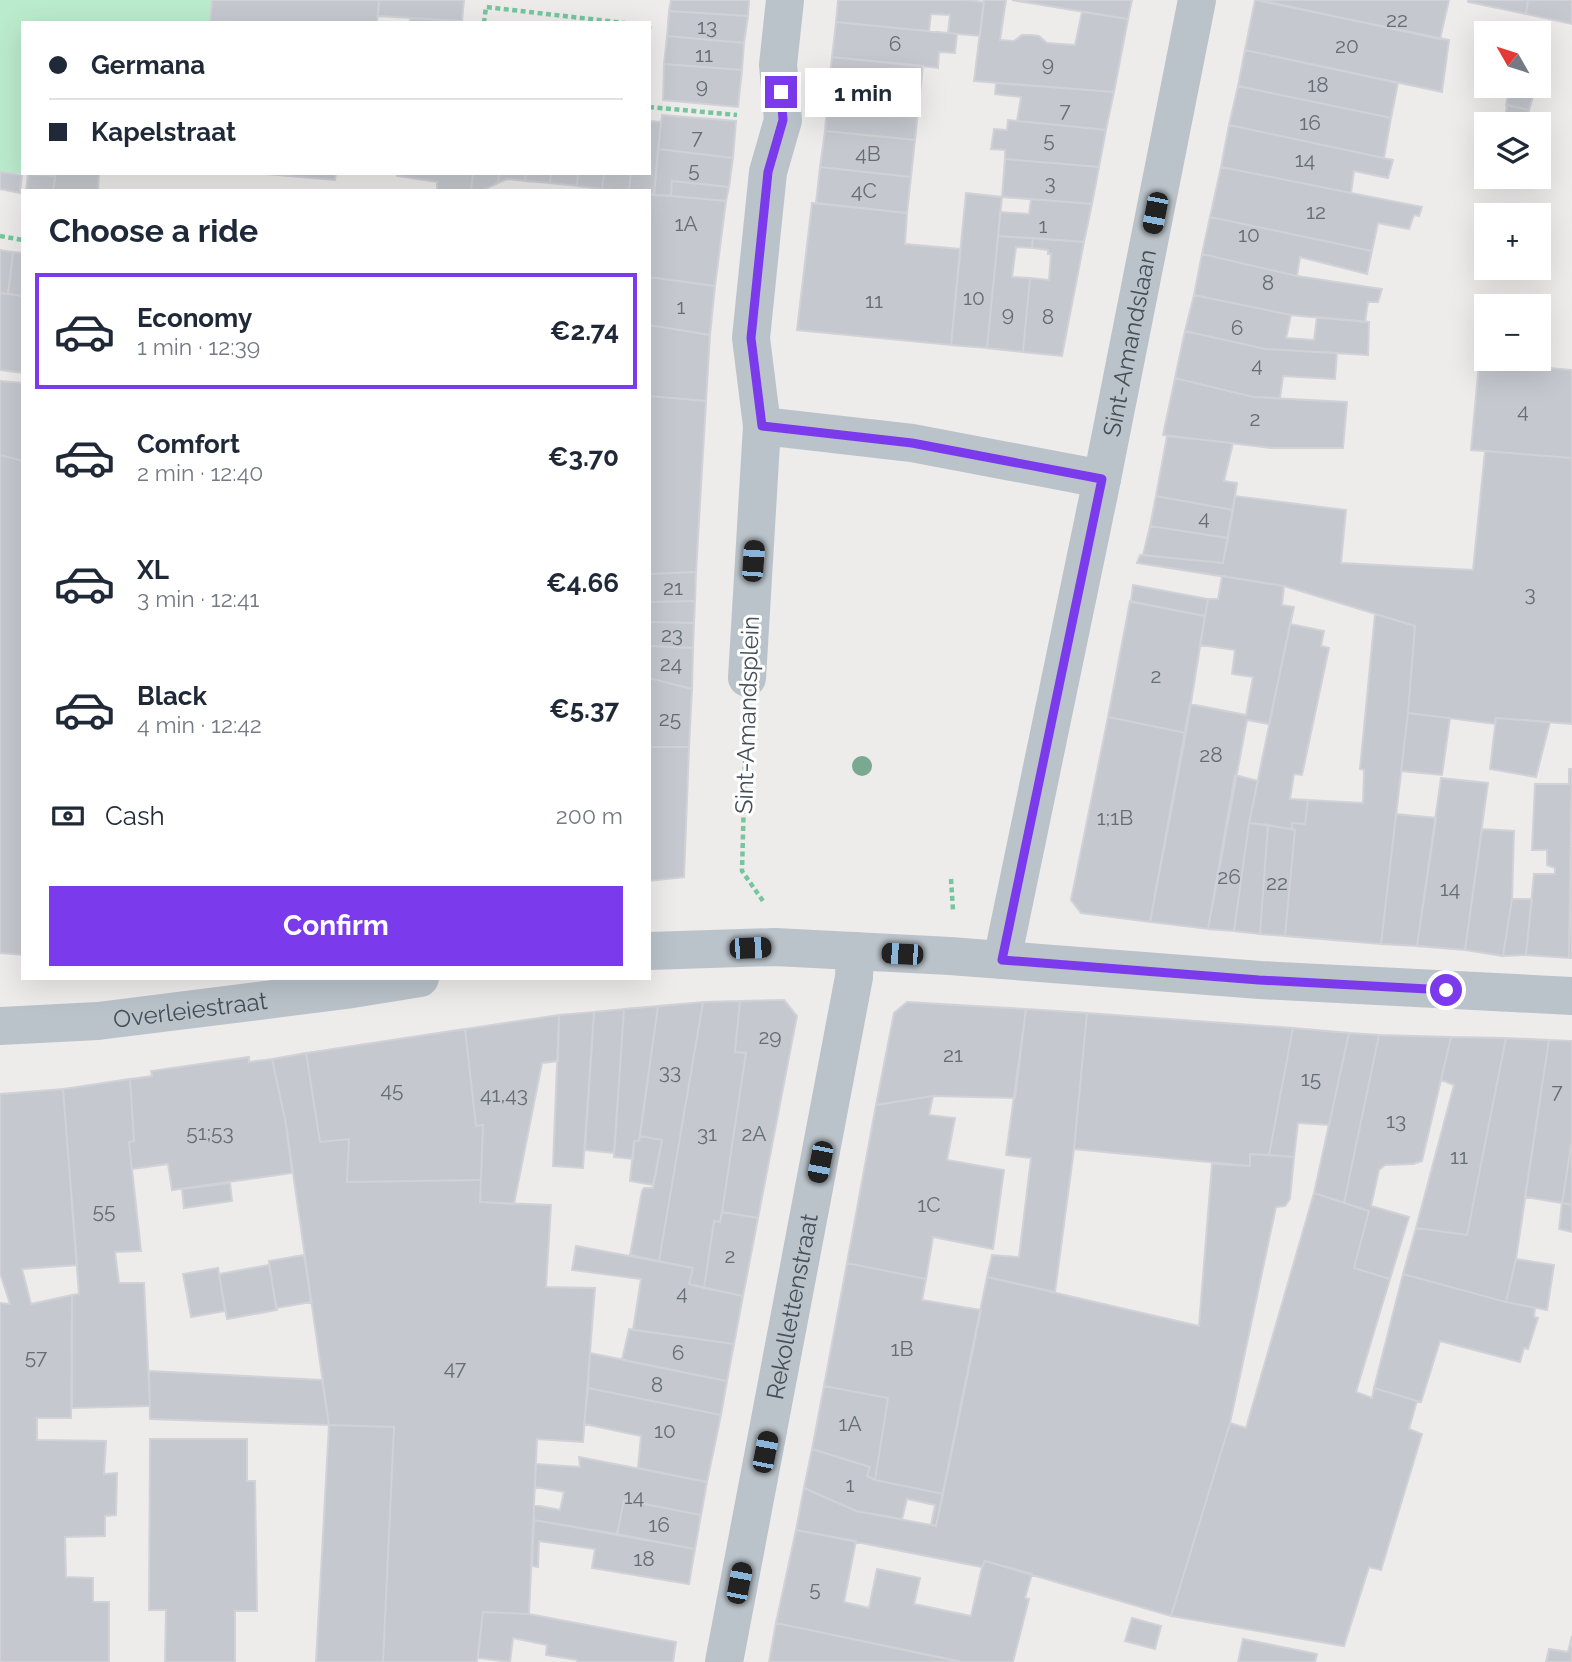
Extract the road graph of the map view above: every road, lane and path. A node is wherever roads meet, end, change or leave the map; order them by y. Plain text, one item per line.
1 (785, 0) edge
2 (1197, 0) edge
3 (484, 21) edge
4 (608, 21) edge
5 (651, 107) edge
6 (783, 120) junction
7 (0, 236) edge
8 (21, 240) edge
9 (762, 426) junction
10 (1102, 479) junction
11 (747, 678) joint
12 (775, 947) junction
13 (651, 951) edge
14 (855, 951) junction
15 (1002, 960) junction
16 (408, 980) edge
17 (1572, 996) edge
18 (0, 1026) edge
19 (724, 1662) edge

1 - 6 street
2 - 10 street, Sint-Amandslaan
3 - 4 path
5 - 6 path
6 - 9 street, Sint-Amandsplein
7 - 8 path
9 - 10 street
9 - 11 street, Sint-Amandsplein
10 - 15 street
11 - 12 path, Sint-Amandsplein
12 - 13 street
12 - 14 street
14 - 15 street
14 - 19 street, Rekollettenstraat
15 - 17 street
16 - 18 street, Overleiestraat

